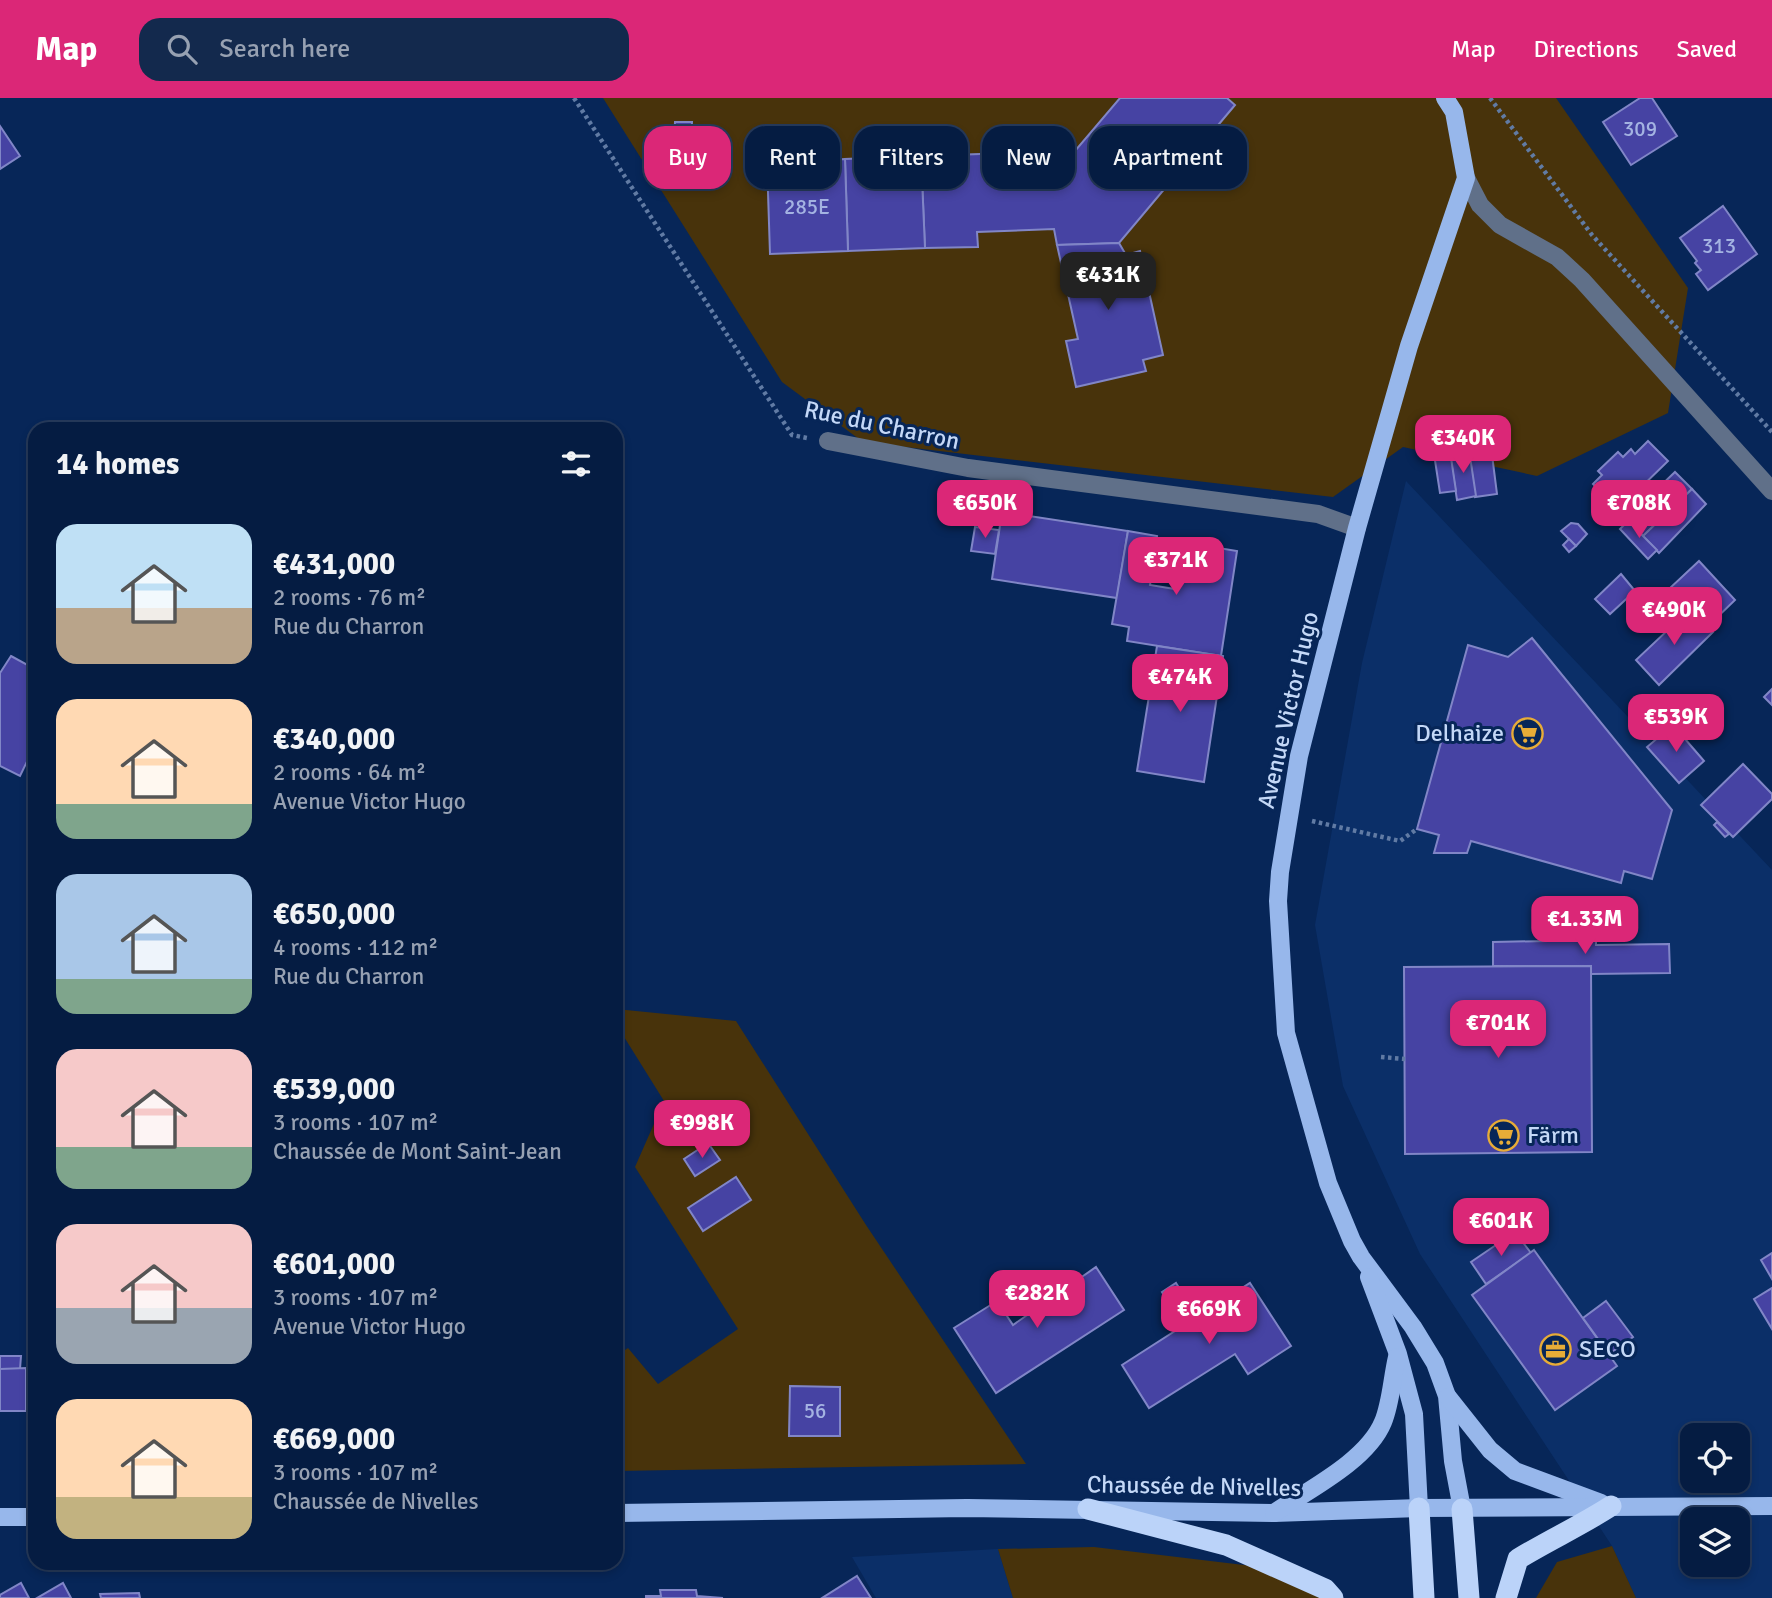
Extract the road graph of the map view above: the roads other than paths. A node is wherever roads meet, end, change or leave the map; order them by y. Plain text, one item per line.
1 (1445, 98) edge
2 (1466, 178) junction
3 (828, 441) road end
4 (1772, 491) edge
5 (1357, 528) junction
6 (1362, 1257) junction
7 (1398, 1354) junction
8 (1447, 1396) junction
9 (1611, 1506) junction
10 (1772, 1506) edge
11 (1419, 1508) junction
12 (1088, 1509) junction
13 (1462, 1509) junction
14 (623, 1513) edge
15 (1274, 1513) junction
16 (0, 1517) edge
17 (28, 1517) edge
18 (1333, 1598) edge
19 (1424, 1598) edge
20 (1469, 1598) edge
21 (1506, 1598) edge

1 - 2 main road
2 - 4 street
2 - 5 main road, Avenue Victor Hugo
3 - 5 street, Rue du Charron
5 - 6 main road, Avenue Victor Hugo
6 - 7 main road, Avenue Victor Hugo
6 - 8 main road, Avenue Victor Hugo
7 - 11 main road, Avenue Victor Hugo
7 - 15 main road
8 - 9 main road, Avenue Victor Hugo
8 - 13 main road, Avenue Victor Hugo
9 - 10 main road, Chaussée de Nivelles
9 - 13 main road, Chaussée de Nivelles
9 - 21 highway
11 - 13 main road, Chaussée de Nivelles
11 - 15 main road, Chaussée de Nivelles
11 - 19 highway
12 - 14 main road, Chaussée de Nivelles
12 - 15 main road, Chaussée de Nivelles
12 - 18 highway
13 - 20 highway
16 - 17 main road

